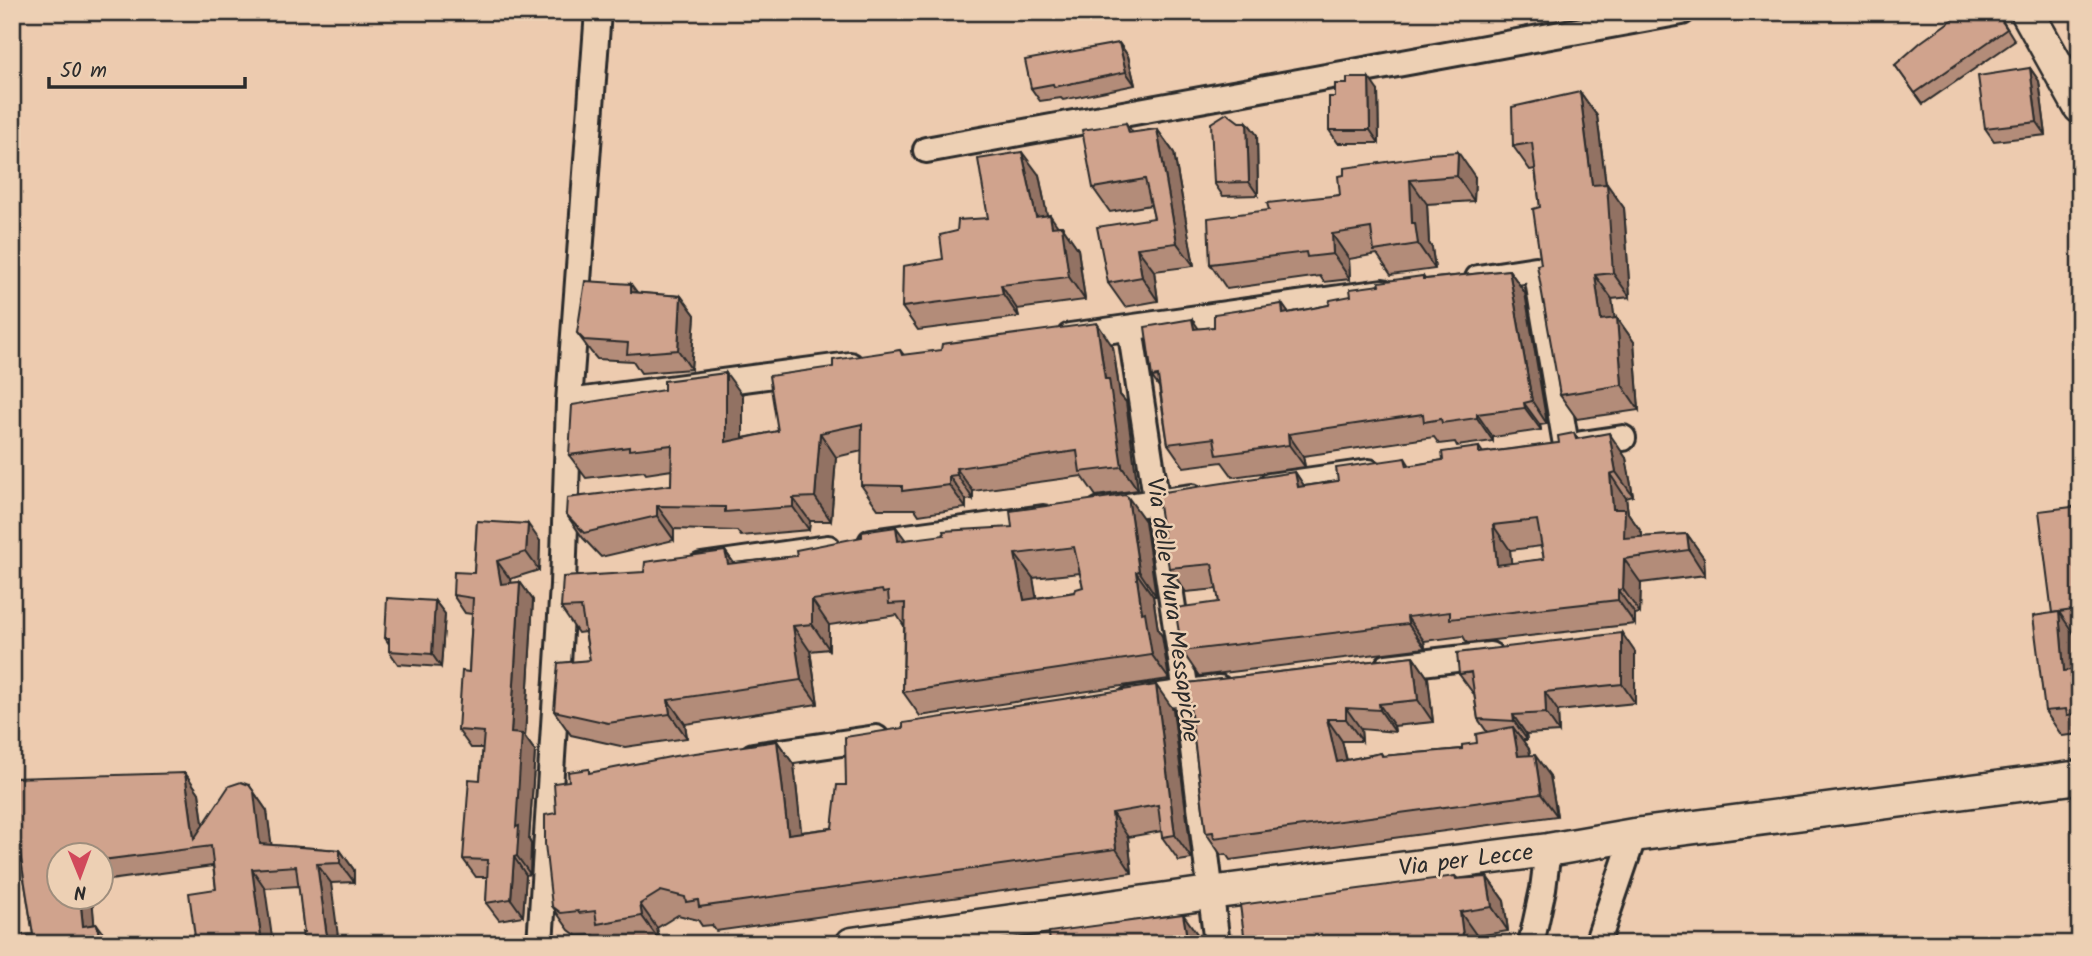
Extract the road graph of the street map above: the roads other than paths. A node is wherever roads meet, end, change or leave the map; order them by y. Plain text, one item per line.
1 (598, 12) edge
2 (1682, 12) edge
3 (2027, 12) edge
4 (2080, 107) edge
5 (926, 150) dead end
6 (1455, 281) edge
7 (1401, 289) edge
8 (1130, 328) junction
9 (1048, 339) edge
10 (870, 363) edge
11 (569, 402) junction
12 (1623, 438) dead end
13 (1566, 446) junction
14 (1539, 449) edge
15 (1389, 470) edge
16 (1252, 488) edge
17 (1211, 494) edge
18 (1157, 502) junction
19 (674, 570) edge
20 (591, 581) edge
21 (564, 585) junction
22 (1519, 651) edge
23 (1366, 670) edge
24 (1241, 685) edge
25 (1186, 692) junction
26 (1103, 704) edge
27 (896, 735) edge
28 (730, 760) edge
29 (2080, 777) edge
30 (579, 782) edge
31 (551, 786) junction
32 (1634, 835) junction
33 (1548, 850) junction
34 (1209, 893) junction
35 (540, 944) edge
36 (852, 944) edge
37 (1217, 944) edge
38 (1531, 944) edge
39 (1597, 944) edge

1 - 11 street
2 - 5 street
3 - 4 street
6 - 13 street
7 - 8 street
8 - 9 street
8 - 18 street, Via delle Mura Messapiche
10 - 11 street
11 - 21 street
12 - 13 street
13 - 14 street
15 - 16 street
17 - 18 street
18 - 19 street
18 - 25 street, Via delle Mura Messapiche
20 - 21 street
21 - 31 street
22 - 23 street
24 - 25 street
25 - 26 street
25 - 34 street, Via delle Mura Messapiche
27 - 28 street
29 - 32 street, Via per Lecce
30 - 31 street
31 - 35 street
32 - 33 street, Via per Lecce
32 - 39 street
33 - 34 street, Via per Lecce
33 - 38 street
34 - 36 street, Via per Lecce
34 - 37 street, Via delle Mura Messapiche

